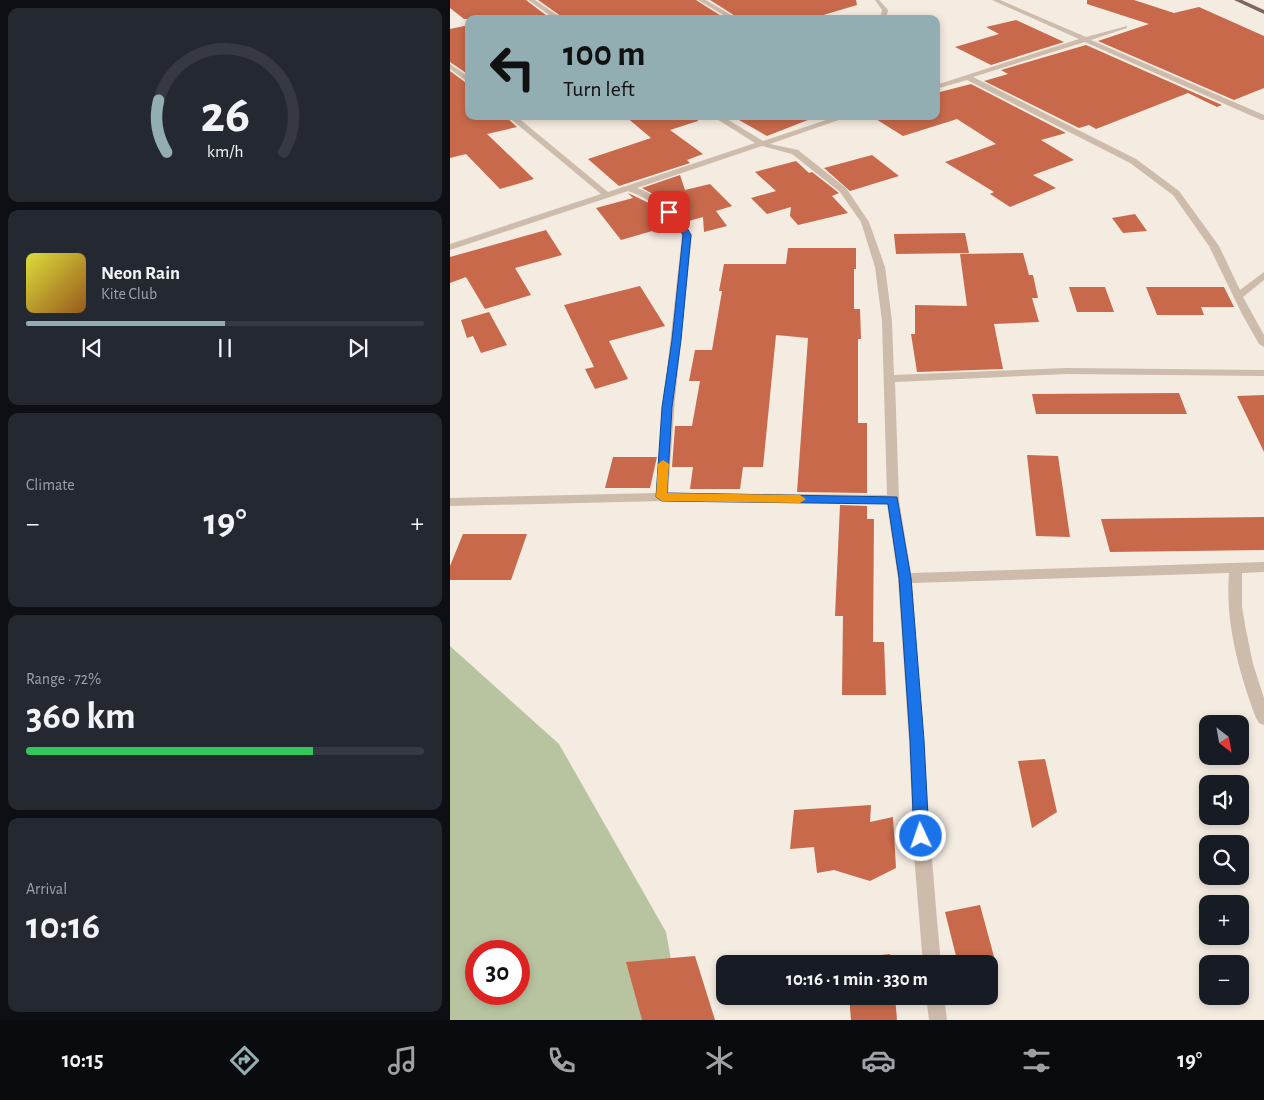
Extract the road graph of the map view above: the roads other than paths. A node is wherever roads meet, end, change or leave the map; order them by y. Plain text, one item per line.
1 (531, 0) edge
2 (700, 0) edge
3 (995, 0) edge
4 (1237, 0) edge
5 (877, 1) dead end
6 (1264, 12) edge
7 (554, 15) edge
8 (728, 15) edge
9 (884, 15) edge
10 (1125, 27) dead end
11 (1086, 40) junction
12 (450, 66) edge
13 (465, 78) edge
14 (967, 78) junction
15 (940, 86) edge
16 (1264, 118) edge
17 (516, 120) edge
18 (723, 120) edge
19 (834, 120) edge
20 (762, 144) junction
21 (628, 188) junction
22 (607, 195) junction
23 (450, 247) edge
24 (1264, 275) edge
25 (1238, 296) junction
26 (1264, 344) edge
27 (1264, 373) edge
28 (888, 379) junction
29 (662, 497) junction
30 (893, 500) junction
31 (450, 502) edge
32 (1264, 567) edge
33 (1236, 569) junction
34 (905, 578) junction
35 (1264, 718) edge
36 (931, 955) edge
37 (936, 1005) edge
38 (938, 1020) edge

1 - 7 street
2 - 8 street
3 - 11 street
4 - 6 main road
5 - 9 street
10 - 11 street
11 - 14 street
11 - 16 street
12 - 13 street
14 - 15 street
14 - 25 street
17 - 22 street
18 - 20 street
19 - 20 street
20 - 21 street
20 - 28 street
21 - 22 street
21 - 29 street
22 - 23 street
24 - 25 street
25 - 26 street
27 - 28 street
28 - 30 street
29 - 30 street
29 - 31 street
30 - 34 street
32 - 33 street
33 - 34 street
33 - 35 street
34 - 36 street
37 - 38 street

